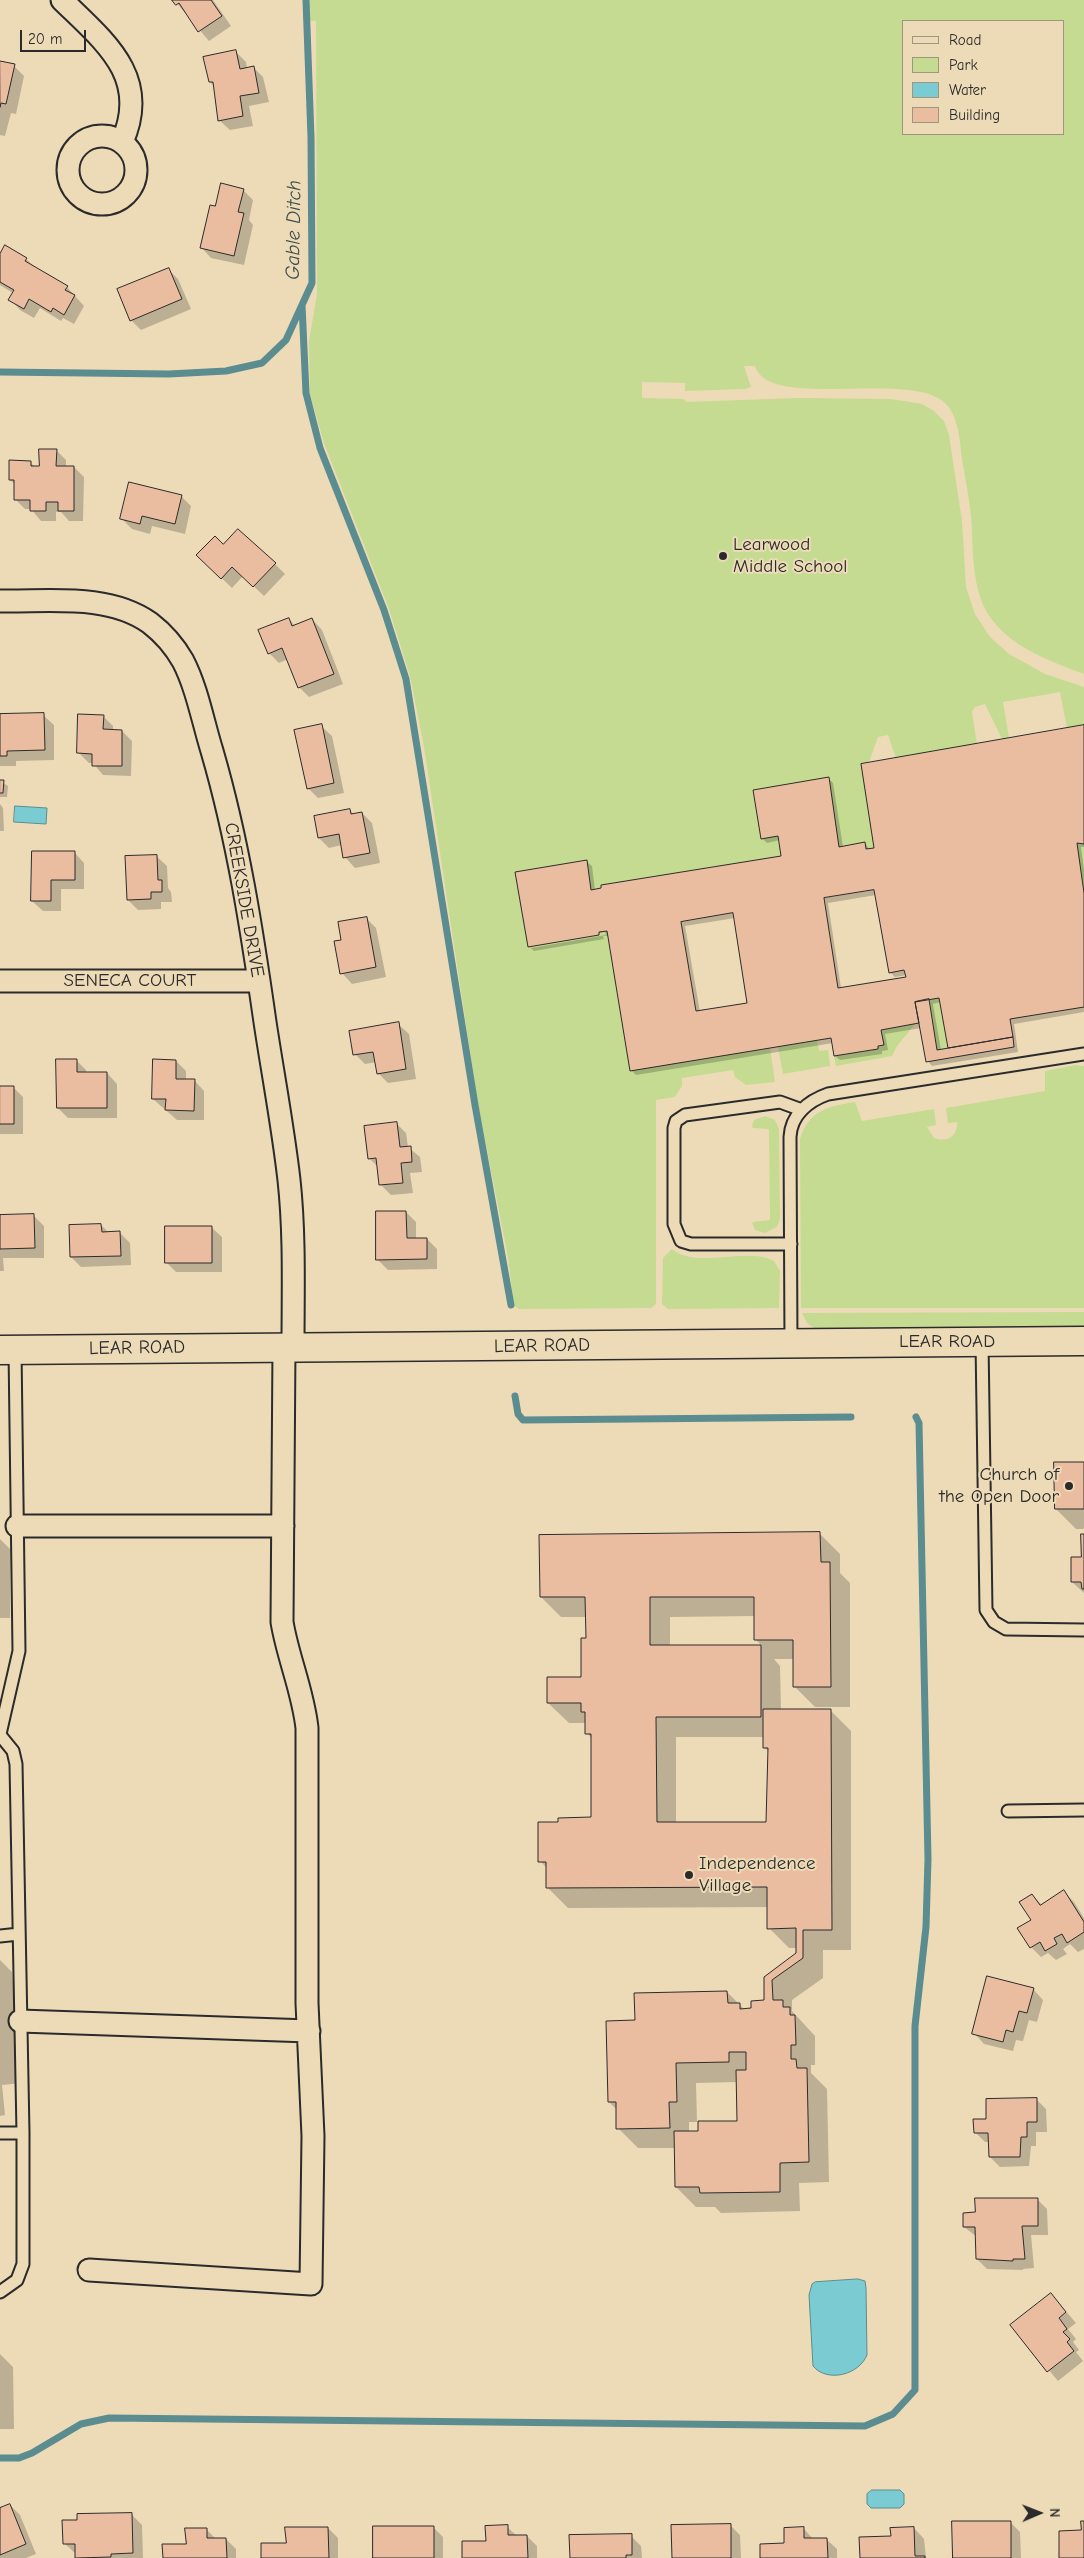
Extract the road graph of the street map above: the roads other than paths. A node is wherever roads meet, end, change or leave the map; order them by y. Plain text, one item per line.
1 (62, 0) edge
2 (122, 142) dead end
3 (0, 601) edge
4 (0, 981) edge
5 (259, 981) junction
6 (1084, 1054) edge
7 (802, 1110) junction
8 (791, 1244) junction
9 (1084, 1341) edge
10 (982, 1342) junction
11 (791, 1344) junction
12 (288, 1347) junction
13 (7, 1350) edge
14 (17, 1526) junction
15 (283, 1526) junction
16 (1084, 1630) edge
17 (0, 1735) edge
18 (1084, 1810) edge
19 (1008, 1811) dead end
20 (19, 1934) junction
21 (0, 1936) edge
22 (20, 2021) junction
23 (308, 2032) junction
24 (0, 2132) edge
25 (23, 2133) junction
26 (89, 2270) dead end
27 (0, 2292) edge

1 - 2 street
3 - 5 street, CREEKSIDE DRIVE
4 - 5 street, SENECA COURT
5 - 12 street, CREEKSIDE DRIVE
6 - 7 lane
7 - 8 lane
7 - 8 lane
8 - 11 lane
9 - 10 street, LEAR ROAD
10 - 11 street, LEAR ROAD
10 - 16 lane
11 - 12 street, LEAR ROAD
12 - 13 street, LEAR ROAD
12 - 15 street, CREEKSIDE DRIVE
13 - 14 lane
14 - 15 street
14 - 17 lane
15 - 23 street, CREEKSIDE DRIVE
17 - 20 lane
18 - 19 lane
20 - 21 lane
20 - 22 lane
22 - 23 street
22 - 25 lane
23 - 26 street, CREEKSIDE DRIVE
24 - 25 lane
25 - 27 lane

